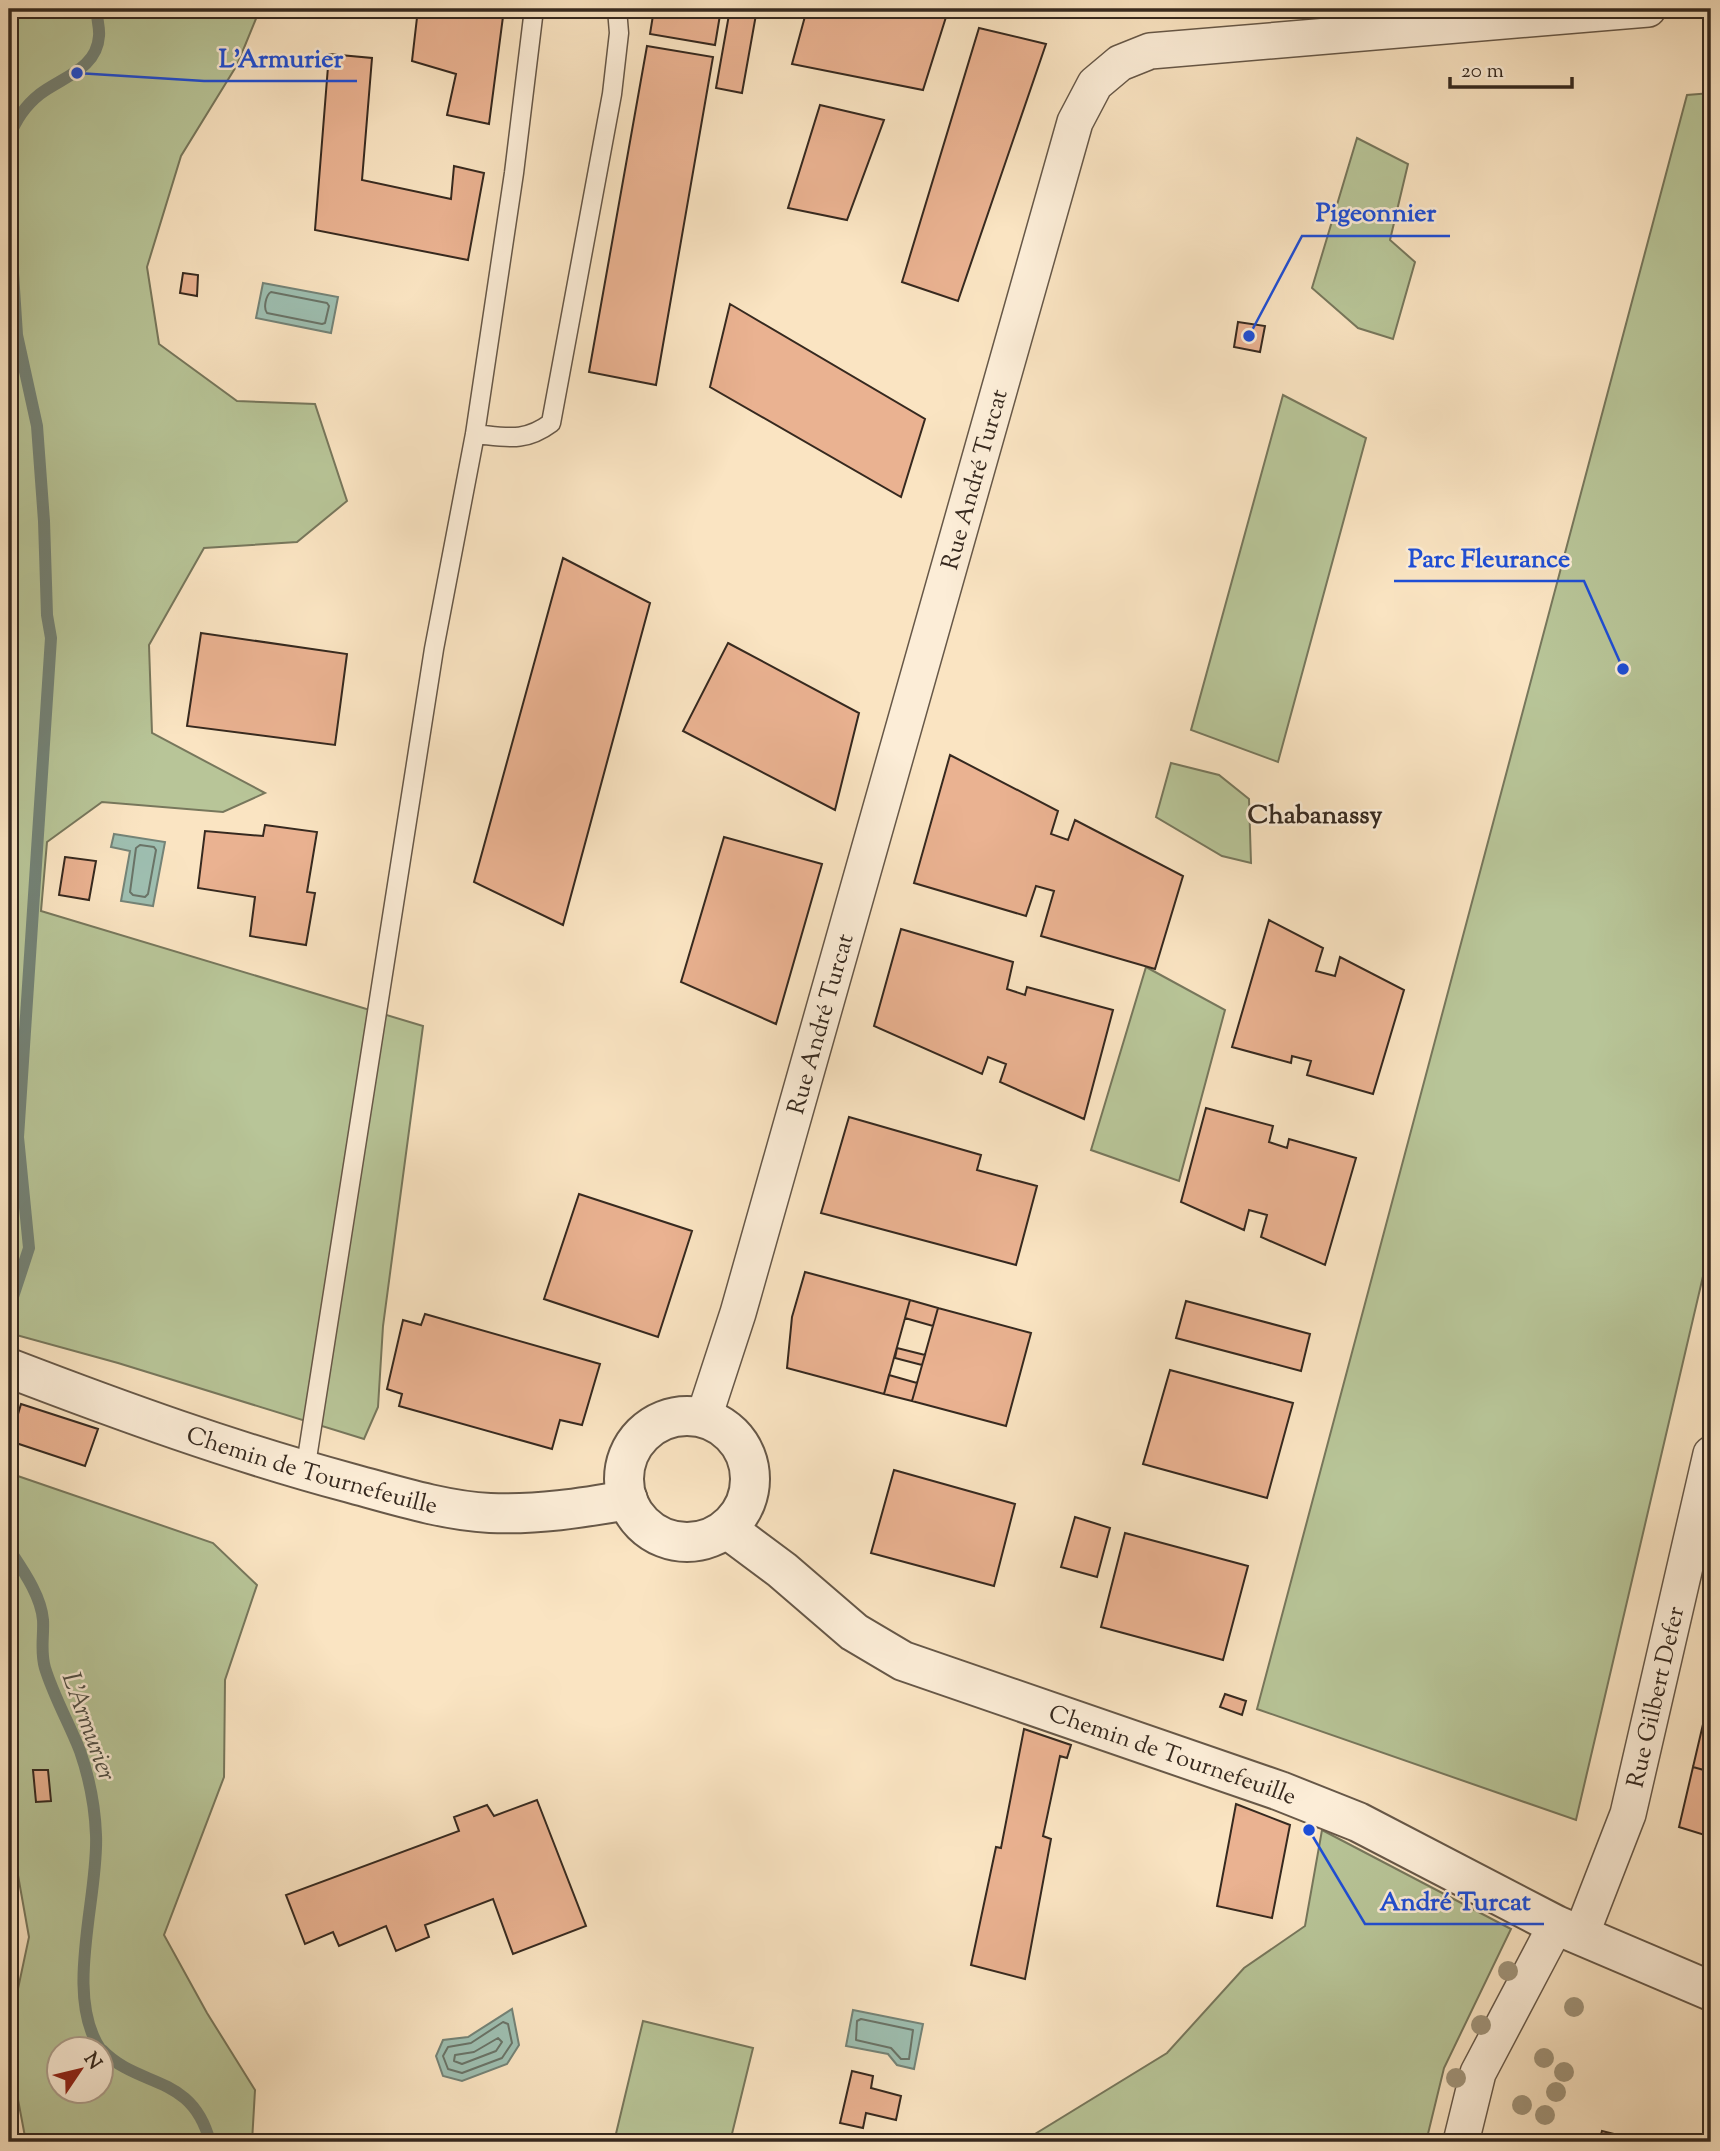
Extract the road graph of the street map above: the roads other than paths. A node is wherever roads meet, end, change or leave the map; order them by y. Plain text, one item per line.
1 (534, 9) edge
2 (617, 9) edge
3 (1648, 9) edge
4 (475, 434) junction
5 (9, 1368) edge
6 (704, 1417) junction
7 (1711, 1454) edge
8 (305, 1471) junction
9 (628, 1500) junction
10 (727, 1529) junction
11 (1568, 1930) junction
12 (1711, 1991) edge
13 (1461, 2142) edge

1 - 4 lane
2 - 4 lane
3 - 6 street, Rue André Turcat
4 - 8 lane
5 - 8 street, Chemin de Tournefeuille
6 - 9 street
6 - 10 street
7 - 11 street, Rue Gilbert Defer
8 - 9 street, Chemin de Tournefeuille
9 - 10 street
10 - 11 street, Chemin de Tournefeuille
11 - 12 street, Chemin de Tournefeuille
11 - 13 street, Rue Gilbert Defer

